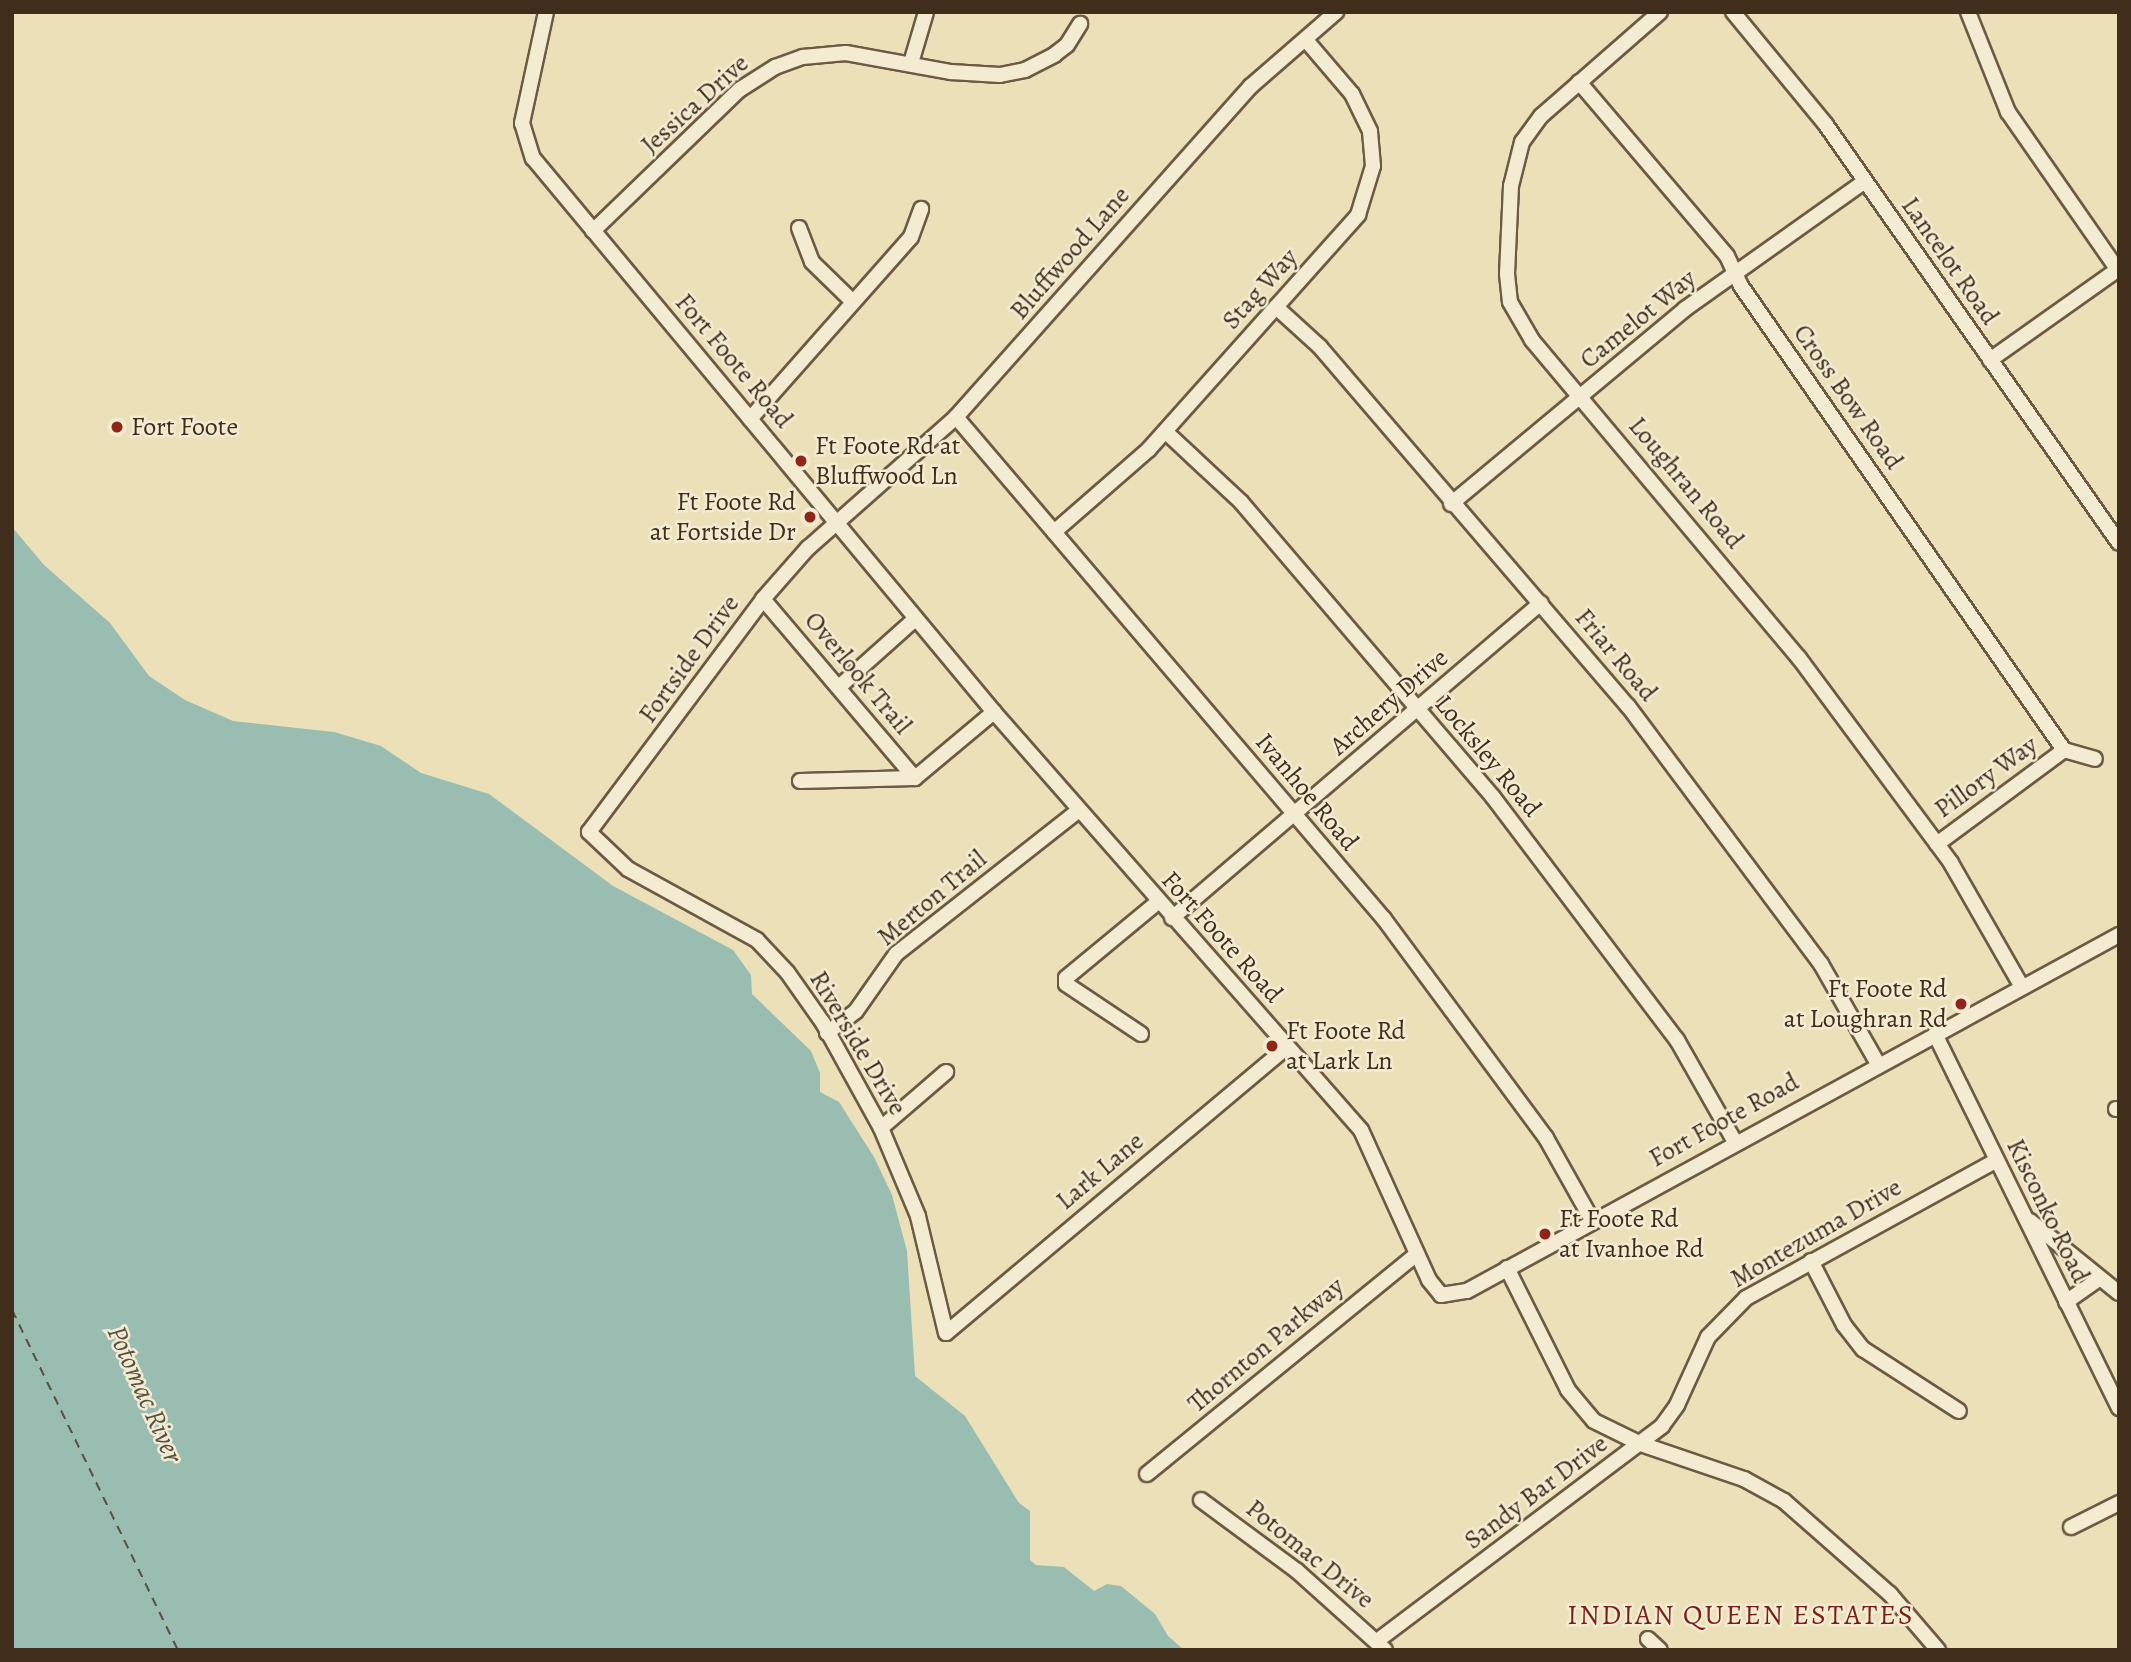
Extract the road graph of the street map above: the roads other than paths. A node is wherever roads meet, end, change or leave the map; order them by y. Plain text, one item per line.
1 (546, 12) edge
2 (926, 12) edge
3 (1336, 12) edge
4 (1660, 12) edge
5 (1733, 12) edge
6 (1968, 12) edge
7 (1080, 24) dead end
8 (1305, 39) junction
9 (911, 63) junction
10 (1579, 82) junction
11 (1864, 182) junction
12 (920, 209) dead end
13 (799, 228) dead end
14 (593, 231) junction
15 (2118, 271) edge
16 (1735, 274) junction
17 (852, 302) junction
18 (1276, 307) junction
19 (1990, 360) junction
20 (1581, 398) junction
21 (956, 417) junction
22 (750, 419) junction
23 (1166, 432) junction
24 (1451, 504) junction
25 (835, 521) junction
26 (1054, 532) junction
27 (2119, 544) edge
28 (763, 599) junction
29 (1541, 603) junction
30 (915, 619) junction
31 (839, 687) junction
32 (1418, 709) junction
33 (994, 712) junction
34 (2064, 750) junction
35 (2095, 759) dead end
36 (915, 778) junction
37 (800, 781) dead end
38 (1079, 810) junction
39 (1294, 815) junction
40 (589, 832) joint
41 (1937, 844) junction
42 (1158, 902) junction
43 (1172, 918) junction
44 (2119, 935) edge
45 (2022, 987) junction
46 (827, 1033) junction
47 (1141, 1034) dead end
48 (1935, 1034) junction
49 (1287, 1047) junction
50 (1878, 1064) junction
51 (946, 1072) dead end
52 (881, 1128) junction
53 (1735, 1142) junction
54 (1995, 1161) junction
55 (2023, 1215) junction
56 (1592, 1220) junction
57 (1417, 1254) junction
58 (1811, 1262) junction
59 (1507, 1268) junction
60 (2099, 1279) junction
61 (2119, 1293) edge
62 (2066, 1302) junction
63 (946, 1333) joint
64 (2119, 1408) edge
65 (1959, 1411) dead end
66 (1641, 1444) junction
67 (1147, 1474) dead end
68 (1201, 1500) dead end
69 (2119, 1503) edge
70 (2071, 1527) dead end
71 (1648, 1639) dead end
72 (1381, 1645) edge
73 (1660, 1650) edge
74 (1938, 1650) edge

1 - 14 street, Fort Foote Road
2 - 9 street
3 - 8 street, Bluffwood Lane
4 - 10 street, Loughran Road
5 - 11 street, Lancelot Road
6 - 15 street
7 - 9 street, Jessica Drive
8 - 18 street, Stag Way
8 - 21 street, Bluffwood Lane
9 - 14 street, Jessica Drive
10 - 16 street, Cross Bow Road
10 - 20 street, Loughran Road
11 - 16 street, Camelot Way
11 - 19 street, Lancelot Road
12 - 17 street
13 - 17 street
14 - 22 street, Fort Foote Road
15 - 19 street
16 - 20 street, Camelot Way
16 - 34 street, Cross Bow Road
17 - 22 street
18 - 23 street, Stag Way
18 - 24 street, Friar Road
19 - 27 street, Lancelot Road
20 - 24 street, Camelot Way
20 - 41 street, Loughran Road
21 - 25 street, Bluffwood Lane
21 - 26 street, Ivanhoe Road
22 - 25 street, Fort Foote Road
23 - 26 street, Stag Way
23 - 32 street, Locksley Road
24 - 29 street, Friar Road
25 - 28 street, Fortside Drive
25 - 30 street, Fort Foote Road
26 - 39 street, Ivanhoe Road
28 - 31 street, Overlook Trail
28 - 40 street, Fortside Drive
29 - 32 street, Archery Drive
29 - 50 street, Friar Road
30 - 31 street
30 - 33 street, Fort Foote Road
31 - 36 street, Overlook Trail
32 - 39 street, Archery Drive
32 - 53 street, Locksley Road
33 - 36 street
33 - 38 street, Fort Foote Road
34 - 35 street
34 - 41 street, Pillory Way
36 - 37 street
38 - 42 street, Fort Foote Road
38 - 46 street, Merton Trail
39 - 43 street, Archery Drive
39 - 56 street, Ivanhoe Road
40 - 46 street, Riverside Drive
41 - 45 street, Loughran Road
42 - 43 street, Fort Foote Road
42 - 47 street
43 - 49 street, Fort Foote Road
44 - 45 street, Fort Foote Road
45 - 48 street, Fort Foote Road
46 - 52 street, Riverside Drive
48 - 50 street, Fort Foote Road
48 - 54 street, Kisconko Road
49 - 57 street, Fort Foote Road
49 - 63 street, Lark Lane
50 - 53 street, Fort Foote Road
51 - 52 street
52 - 63 street, Riverside Drive
53 - 56 street, Fort Foote Road
54 - 55 street, Kisconko Road
54 - 58 street, Montezuma Drive
55 - 60 street
55 - 62 street, Kisconko Road
56 - 59 street, Fort Foote Road
57 - 59 street, Fort Foote Road
57 - 67 street, Thornton Parkway
58 - 65 street
58 - 66 street, Montezuma Drive
59 - 66 street, Sandy Bar Drive
60 - 61 street
60 - 62 street
62 - 64 street, Kisconko Road
66 - 72 street, Sandy Bar Drive
66 - 74 street
68 - 72 street, Potomac Drive
69 - 70 street
71 - 73 street

